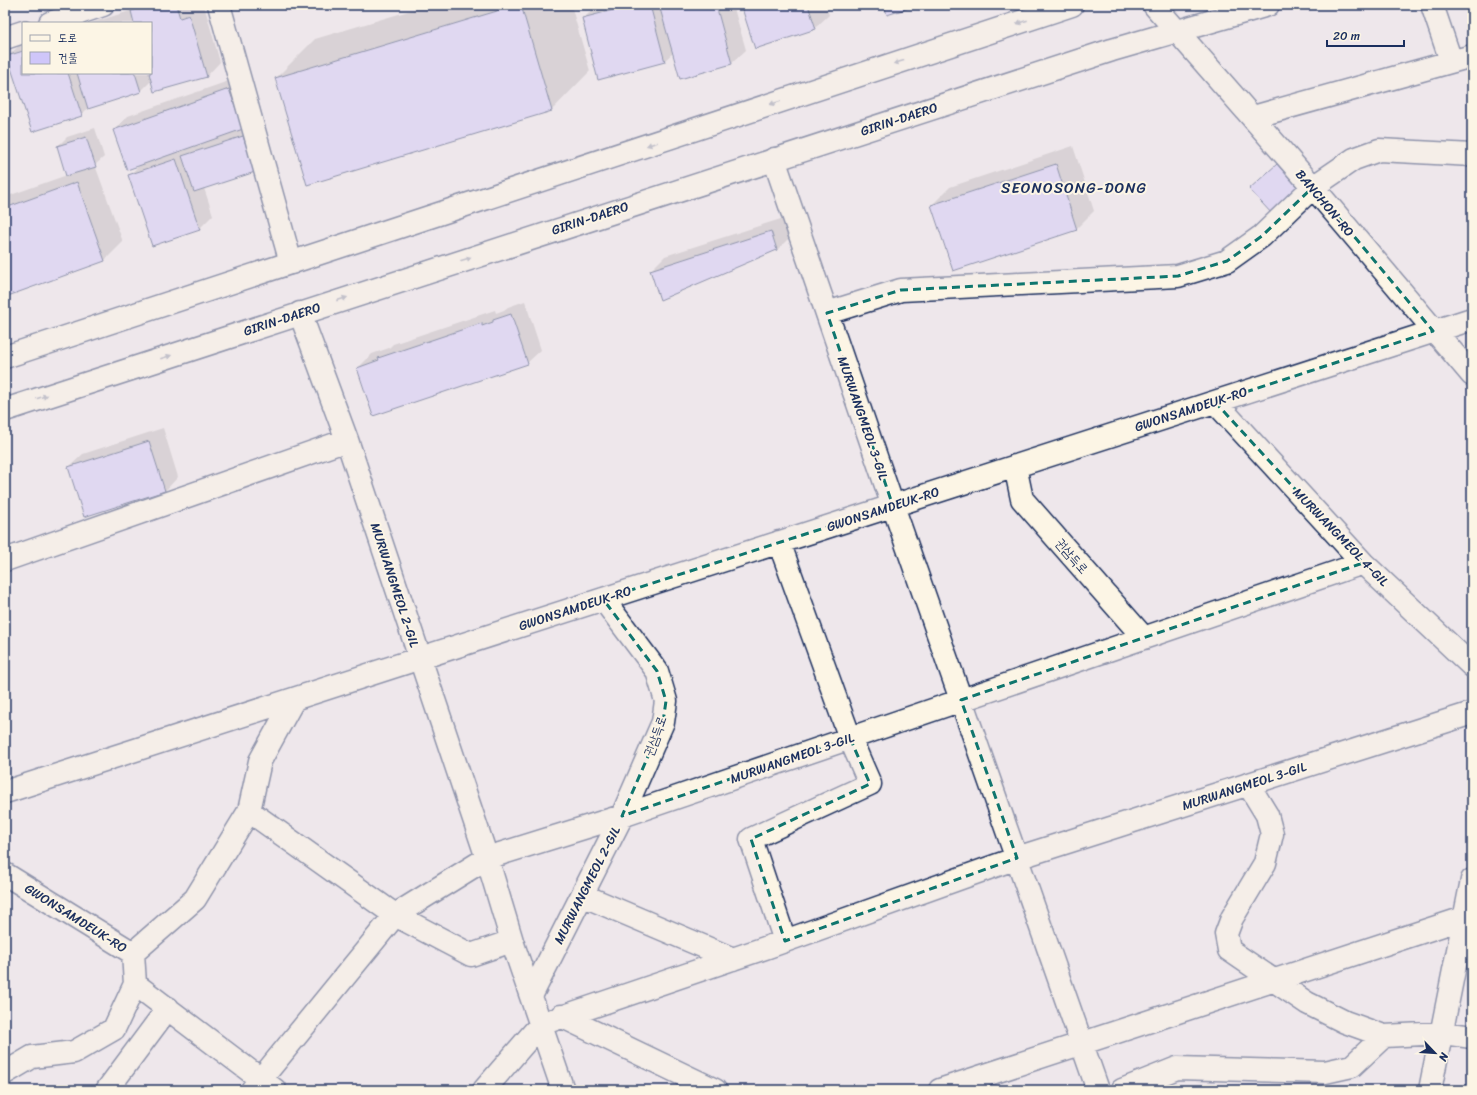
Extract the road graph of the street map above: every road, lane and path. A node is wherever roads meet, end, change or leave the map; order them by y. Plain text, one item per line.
1 (103, 5) edge
2 (218, 5) edge
3 (1072, 5) edge
4 (1154, 5) edge
5 (1268, 5) edge
6 (1432, 5) edge
7 (53, 22) edge
8 (1177, 31) junction
9 (22, 32) edge
10 (5, 38) edge
11 (1472, 56) edge
12 (1451, 61) junction
13 (1253, 117) junction
14 (1472, 155) edge
15 (774, 159) junction
16 (1313, 187) junction
17 (291, 263) junction
18 (300, 313) junction
19 (826, 313) junction
20 (1472, 319) edge
21 (1433, 331) junction
22 (5, 358) edge
23 (1472, 375) edge
24 (1215, 402) junction
25 (5, 410) edge
26 (347, 440) junction
27 (1015, 466) junction
28 (893, 506) junction
29 (779, 542) junction
30 (5, 560) edge
31 (1363, 563) junction
32 (603, 599) junction
33 (1144, 638) junction
34 (420, 658) junction
35 (1472, 666) edge
36 (294, 699) junction
37 (961, 700) junction
38 (1472, 713) edge
39 (850, 738) junction
40 (1248, 784) junction
41 (5, 792) edge
42 (250, 811) junction
43 (622, 816) junction
44 (487, 858) junction
45 (1017, 858) junction
46 (5, 874) edge
47 (1472, 880) edge
48 (582, 895) junction
49 (395, 915) junction
50 (1464, 918) junction
51 (512, 941) junction
52 (776, 944) junction
53 (133, 953) junction
54 (733, 959) junction
55 (1274, 981) junction
56 (135, 984) junction
57 (532, 994) junction
58 (168, 1008) junction
59 (551, 1020) junction
60 (1443, 1033) junction
61 (1384, 1036) junction
62 (1472, 1037) edge
63 (1082, 1044) junction
64 (5, 1073) edge
65 (262, 1086) edge
66 (107, 1090) edge
67 (484, 1090) edge
68 (563, 1090) edge
69 (715, 1090) edge
70 (940, 1090) edge
71 (1098, 1090) edge
72 (1122, 1090) edge
73 (1430, 1090) edge

1 - 7 street
2 - 17 street
3 -> 17 street
4 - 8 street
5 - 8 street, GIRIN-DAERO
6 - 12 street
8 - 13 street, BANCHON-RO
8 - 15 street, GIRIN-DAERO
9 - 10 street
11 - 12 street
12 - 13 street
13 - 16 street, BANCHON-RO
14 - 16 street
18 -> 15 street, GIRIN-DAERO
15 - 19 street, MURWANGMEOL 3-GIL
16 - 19 street
16 - 21 street, BANCHON-RO
17 - 22 street
25 -> 18 street, GIRIN-DAERO
18 - 26 street, MURWANGMEOL 2-GIL
19 - 28 street, MURWANGMEOL 3-GIL
20 - 21 street, GWONSAMDEUK-RO
21 - 23 street, BANCHON-RO
21 - 24 street, GWONSAMDEUK-RO
24 - 27 street, GWONSAMDEUK-RO
24 - 31 street, MURWANGMEOL 4-GIL
26 - 30 street
26 - 34 street, MURWANGMEOL 2-GIL
27 - 28 street, GWONSAMDEUK-RO
27 - 33 street, 권삼득로
28 - 29 street, GWONSAMDEUK-RO
28 - 37 street, MURWANGMEOL 3-GIL
29 - 32 street, GWONSAMDEUK-RO
29 - 39 street
31 - 33 street, MURWANGMEOL 3-GIL
31 - 35 street, MURWANGMEOL 4-GIL
32 - 34 street, GWONSAMDEUK-RO
32 - 43 street, 권삼득로
33 - 37 street, MURWANGMEOL 3-GIL
34 - 36 street, GWONSAMDEUK-RO
34 - 44 street, MURWANGMEOL 2-GIL
36 - 41 street, GWONSAMDEUK-RO
36 - 42 street, GWONSAMDEUK-RO
37 - 39 street, MURWANGMEOL 3-GIL
37 - 45 street, MURWANGMEOL 3-GIL
38 - 40 street, MURWANGMEOL 3-GIL
39 - 43 street, MURWANGMEOL 3-GIL
39 - 52 street
40 - 45 street, MURWANGMEOL 3-GIL
40 - 55 street
42 - 49 street
42 - 53 street, GWONSAMDEUK-RO
43 - 44 street, MURWANGMEOL 2-GIL
43 - 48 street, MURWANGMEOL 2-GIL
44 - 49 street, MURWANGMEOL 2-GIL
44 - 51 street, MURWANGMEOL 2-GIL
45 - 52 street, MURWANGMEOL 3-GIL
45 - 63 street, MURWANGMEOL 3-GIL
46 - 53 street, GWONSAMDEUK-RO
47 - 50 street
48 - 54 street
48 - 57 street, MURWANGMEOL 2-GIL
49 - 51 street
49 - 65 street, MURWANGMEOL 2-GIL
50 - 55 street
50 - 60 street
51 - 57 street, MURWANGMEOL 2-GIL
52 - 54 street
53 - 56 street
54 - 59 street
55 - 61 street
55 - 63 street
56 - 58 street
56 - 64 street
57 - 59 street, MURWANGMEOL 2-GIL
58 - 65 street
58 - 66 street
59 - 67 street
59 - 68 street, MURWANGMEOL 2-GIL
59 - 69 street
60 - 61 street
60 - 62 street
60 - 73 street
61 - 72 street
63 - 70 street
63 - 71 street, MURWANGMEOL 3-GIL

